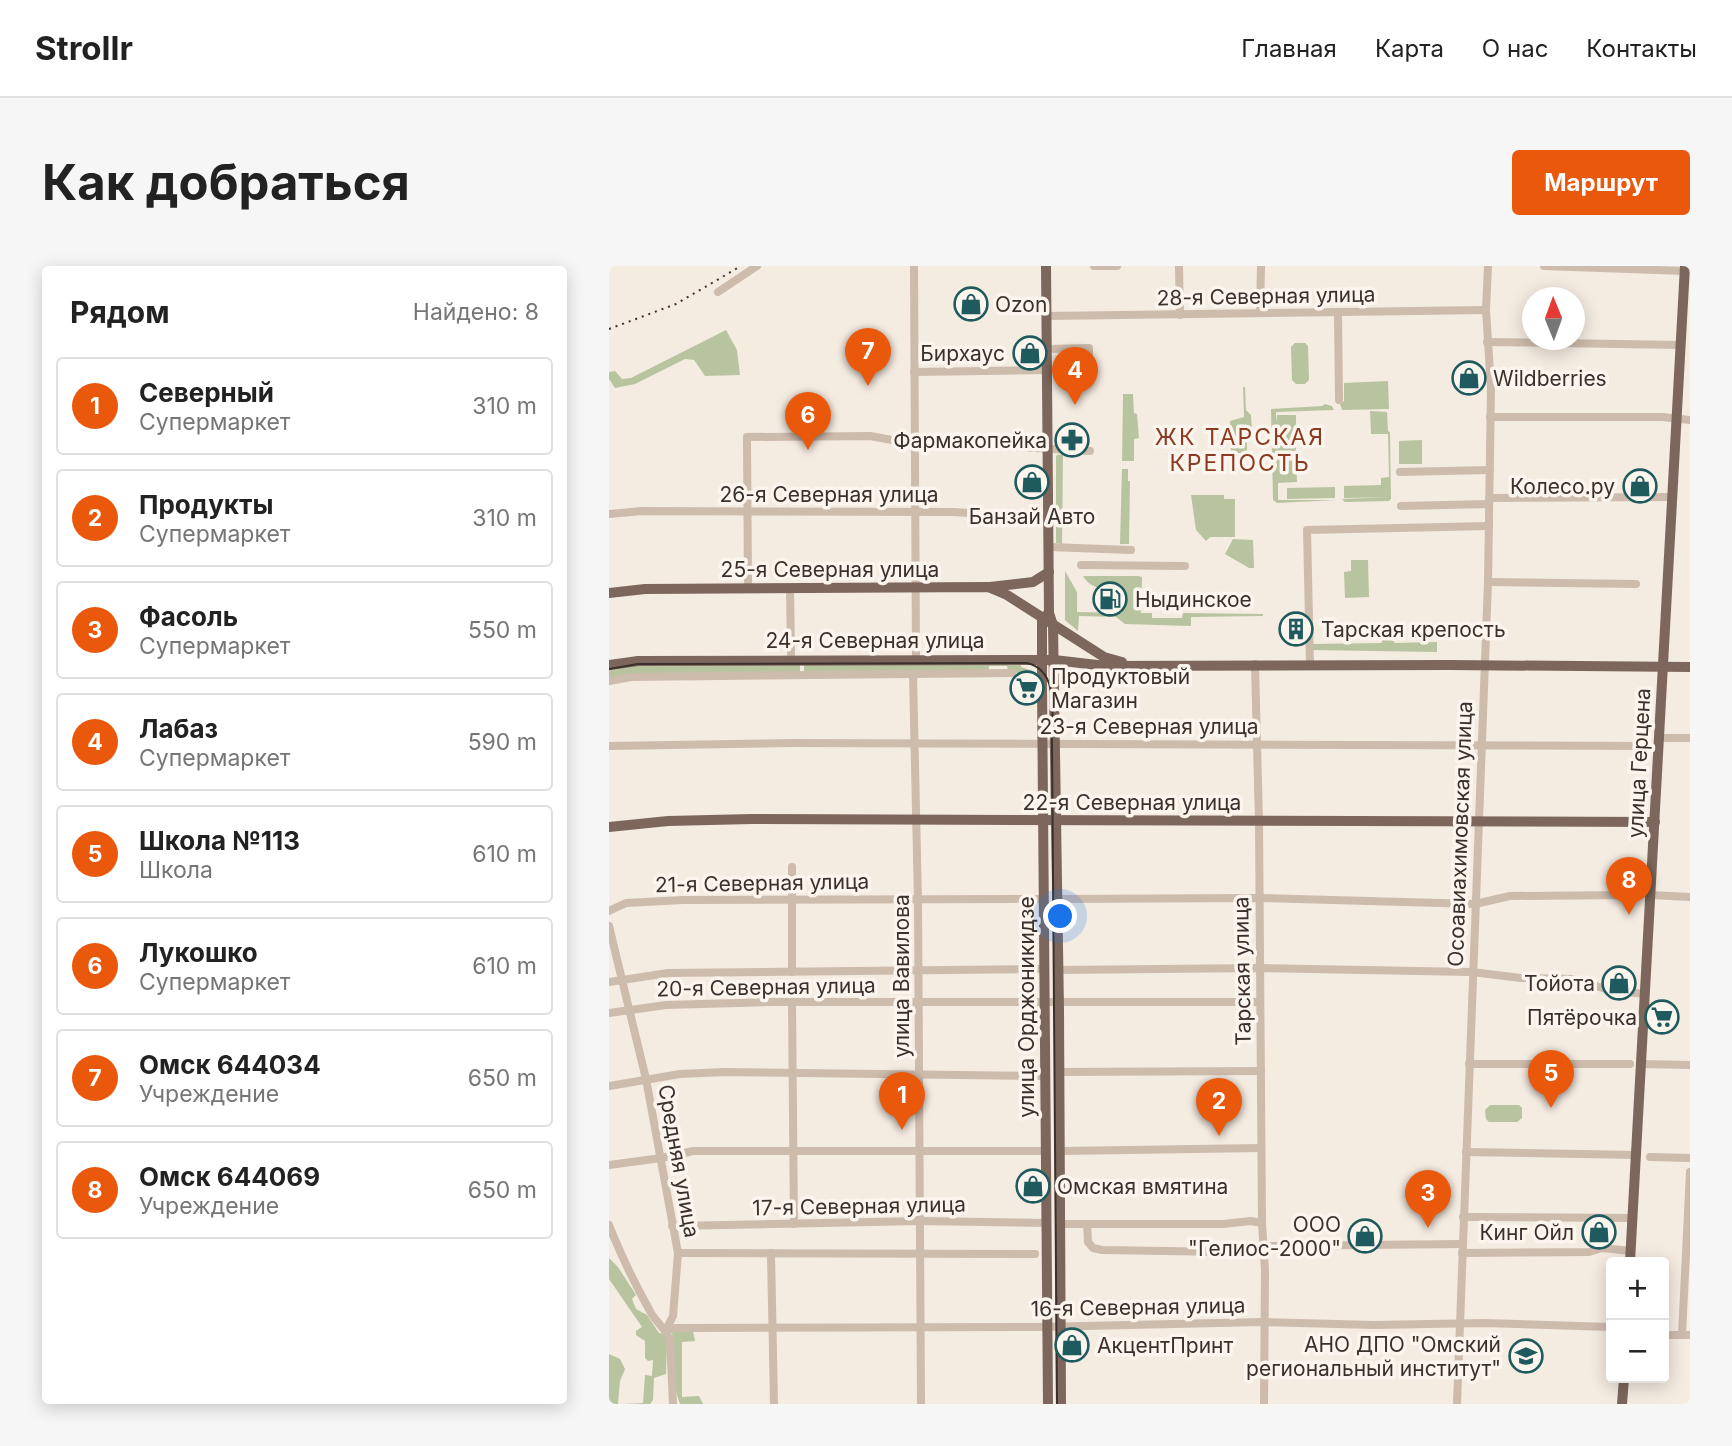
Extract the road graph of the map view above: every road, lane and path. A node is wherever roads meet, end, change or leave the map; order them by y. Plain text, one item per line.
1 (757, 266) edge
2 (914, 266) edge
3 (1046, 266) edge
4 (1094, 266) edge
5 (1117, 266) edge
6 (1179, 266) edge
7 (1261, 266) edge
8 (1489, 266) edge
9 (1544, 266) edge
10 (1685, 268) edge
11 (718, 292) dead end
12 (1486, 310) junction
13 (1338, 312) junction
14 (1260, 313) junction
15 (1180, 314) junction
16 (1046, 316) junction
17 (1487, 342) junction
18 (1681, 345) junction
19 (1047, 349) junction
20 (1090, 356) dead end
21 (1047, 370) junction
22 (914, 372) junction
23 (1339, 400) dead end
24 (1490, 417) junction
25 (1677, 419) junction
26 (1690, 420) edge
27 (915, 441) junction
28 (1048, 448) junction
29 (1090, 451) dead end
30 (1490, 470) junction
31 (1400, 472) dead end
32 (1673, 497) junction
33 (1489, 501) junction
34 (1401, 506) dead end
35 (747, 511) junction
36 (915, 512) junction
37 (609, 514) edge
38 (1049, 517) junction
39 (1489, 526) junction
40 (1049, 547) junction
41 (1131, 550) dead end
42 (1081, 565) dead end
43 (1185, 566) dead end
44 (1049, 572) junction
45 (1488, 582) junction
46 (1636, 584) dead end
47 (988, 587) junction
48 (915, 588) junction
49 (748, 589) junction
50 (790, 589) junction
51 (609, 593) edge
52 (1046, 616) junction
53 (1053, 625) junction
54 (791, 654) dead end
55 (916, 659) junction
56 (1042, 660) junction
57 (1054, 660) junction
58 (1086, 664) junction
59 (1140, 664) junction
60 (1255, 664) junction
61 (609, 665) edge
62 (1310, 665) junction
63 (1483, 665) junction
64 (1664, 667) junction
65 (1690, 667) edge
66 (1012, 673) dead end
67 (913, 674) junction
68 (1055, 679) junction
69 (609, 681) edge
70 (1660, 738) junction
71 (1690, 738) edge
72 (914, 743) junction
73 (1043, 744) junction
74 (1055, 744) junction
75 (1256, 744) junction
76 (609, 746) edge
77 (1482, 746) junction
78 (1647, 746) dead end
79 (916, 821) junction
80 (1043, 821) junction
81 (1057, 821) junction
82 (1259, 822) junction
83 (1479, 822) junction
84 (1655, 822) junction
85 (609, 827) edge
86 (792, 867) dead end
87 (1628, 895) dead end
88 (1651, 895) junction
89 (1690, 897) edge
90 (1259, 898) junction
91 (1044, 899) junction
92 (1057, 899) junction
93 (792, 900) junction
94 (918, 901) junction
95 (1475, 904) junction
96 (609, 911) edge
97 (609, 926) edge
98 (1259, 968) junction
99 (1044, 969) junction
100 (918, 970) junction
101 (1058, 970) junction
102 (792, 972) junction
103 (1472, 972) junction
104 (622, 979) junction
105 (609, 982) edge
106 (1645, 994) junction
107 (1044, 1001) junction
108 (1059, 1001) junction
109 (792, 1002) junction
110 (918, 1002) junction
111 (1260, 1002) junction
112 (629, 1010) junction
113 (609, 1013) edge
114 (1469, 1064) junction
115 (1641, 1064) junction
116 (1630, 1065) dead end
117 (1690, 1065) edge
118 (1261, 1071) junction
119 (1059, 1072) junction
120 (792, 1074) junction
121 (919, 1074) junction
122 (1045, 1076) junction
123 (646, 1079) junction
124 (609, 1086) edge
125 (1261, 1148) junction
126 (919, 1149) junction
127 (793, 1150) junction
128 (1046, 1151) junction
129 (1060, 1151) junction
130 (1467, 1152) junction
131 (1637, 1156) junction
132 (1650, 1157) dead end
133 (661, 1158) junction
134 (1690, 1158) edge
135 (609, 1165) edge
136 (1690, 1172) edge
137 (1463, 1217) junction
138 (1633, 1218) junction
139 (920, 1221) junction
140 (1046, 1223) junction
141 (1262, 1223) junction
142 (794, 1224) junction
143 (1060, 1224) junction
144 (1087, 1224) junction
145 (609, 1226) edge
146 (672, 1226) junction
147 (1263, 1248) junction
148 (1462, 1249) junction
149 (1631, 1251) junction
150 (920, 1252) junction
151 (678, 1253) junction
152 (771, 1253) junction
153 (1035, 1255) dead end
154 (1630, 1257) edge
155 (1263, 1322) junction
156 (1460, 1324) junction
157 (920, 1327) junction
158 (1047, 1327) junction
159 (1062, 1327) junction
160 (1606, 1327) edge
161 (771, 1328) junction
162 (666, 1331) junction
163 (1686, 1335) edge
164 (1624, 1383) edge
165 (673, 1404) edge
166 (774, 1404) edge
167 (921, 1404) edge
168 (1048, 1404) edge
169 (1061, 1404) edge
170 (1263, 1404) edge
171 (1457, 1404) edge
172 (1622, 1404) edge

1 - 11 street
2 - 22 street
3 - 16 main road, улица Орджоникидзе
4 - 5 street
6 - 15 street
7 - 14 street
8 - 12 street, Осоавиахимовская улица
9 - 10 street
10 - 18 main road, улица Герцена
12 - 13 street, 28-я Северная улица
12 - 17 street, Осоавиахимовская улица
13 - 14 street, 28-я Северная улица
13 - 23 street
14 - 15 street, 28-я Северная улица
15 - 16 street, 28-я Северная улица
16 - 19 main road, улица Орджоникидзе
17 - 18 street
17 - 24 street, Осоавиахимовская улица
18 - 25 main road, улица Герцена
19 - 20 street
19 - 21 main road, улица Орджоникидзе
21 - 22 street
21 - 28 main road, улица Орджоникидзе
22 - 27 street
24 - 25 street
24 - 30 street, Осоавиахимовская улица
25 - 26 street
25 - 32 main road, улица Герцена
27 - 28 street
27 - 35 street
27 - 36 street
28 - 29 street
28 - 38 main road, улица Орджоникидзе
30 - 31 street
30 - 33 street, Осоавиахимовская улица
32 - 33 street
32 - 64 main road, улица Герцена
33 - 34 street
33 - 39 street, Осоавиахимовская улица
35 - 36 street, 26-я Северная улица
35 - 37 street, 26-я Северная улица
35 - 49 street
36 - 38 street, 26-я Северная улица
36 - 48 street
38 - 40 main road, улица Орджоникидзе
39 - 45 street, Осоавиахимовская улица
39 - 62 street
40 - 41 street
40 - 44 main road, улица Орджоникидзе
42 - 43 street
44 - 47 main road
44 - 52 main road, улица Орджоникидзе
45 - 46 street
45 - 63 street, Осоавиахимовская улица
47 - 48 main road, 25-я Северная улица
47 - 52 main road, 25-я Северная улица
48 - 50 main road, 25-я Северная улица
48 - 55 street
49 - 50 main road, 25-я Северная улица
49 - 51 main road, 25-я Северная улица
50 - 54 street
52 - 53 main road, улица Орджоникидзе
52 - 56 main road, улица Орджоникидзе
53 - 57 main road, улица Орджоникидзе
53 - 59 main road, 24-я Северная улица
55 - 56 main road, 24-я Северная улица
55 - 61 main road, 24-я Северная улица
56 - 57 main road, 24-я Северная улица
56 - 73 main road, улица Орджоникидзе
57 - 58 main road, 24-я Северная улица
57 - 68 main road, улица Орджоникидзе
58 - 59 main road, 24-я Северная улица
58 - 68 main road
59 - 60 main road, 24-я Северная улица
60 - 62 main road, 24-я Северная улица
60 - 75 street, Тарская улица
62 - 63 main road, 24-я Северная улица
63 - 64 main road, 24-я Северная улица
63 - 77 street, Осоавиахимовская улица
64 - 65 main road, 24-я Северная улица
64 - 70 main road, улица Герцена
66 - 67 street, 24-я Северная улица
67 - 69 street, 24-я Северная улица
67 - 72 street, улица Вавилова
68 - 74 main road, улица Орджоникидзе
70 - 71 street
70 - 84 main road, улица Герцена
72 - 73 street, 23-я Северная улица
72 - 76 street, 23-я Северная улица
72 - 79 street, улица Вавилова
73 - 74 street, 23-я Северная улица
73 - 80 main road, улица Орджоникидзе
74 - 75 street, 23-я Северная улица
74 - 81 main road, улица Орджоникидзе
75 - 77 street, 23-я Северная улица
75 - 82 street, Тарская улица
77 - 78 street, 23-я Северная улица
77 - 83 street, Осоавиахимовская улица
79 - 80 main road, 22-я Северная улица
79 - 85 main road, 22-я Северная улица
79 - 94 street, улица Вавилова
80 - 81 main road, 22-я Северная улица
80 - 91 main road, улица Орджоникидзе
81 - 82 main road, 22-я Северная улица
81 - 92 main road, улица Орджоникидзе
82 - 83 main road, 22-я Северная улица
82 - 90 street, Тарская улица
83 - 84 main road, 22-я Северная улица
83 - 95 street, Осоавиахимовская улица
84 - 88 main road, улица Герцена
86 - 93 street
87 - 95 street
88 - 89 street
88 - 106 main road, улица Герцена
90 - 92 street
90 - 95 street
90 - 98 street, Тарская улица
91 - 94 street, 21-я Северная улица
91 - 99 main road, улица Орджоникидзе
92 - 101 main road, улица Орджоникидзе
93 - 94 street, 21-я Северная улица
93 - 96 street, 21-я Северная улица
93 - 102 street
94 - 100 street, улица Вавилова
95 - 103 street, Осоавиахимовская улица
97 - 104 street, Средняя улица
98 - 101 street
98 - 103 street
98 - 111 street, Тарская улица
99 - 100 street, 20-я Северная улица
99 - 107 main road, улица Орджоникидзе
100 - 102 street, 20-я Северная улица
100 - 110 street, улица Вавилова
101 - 108 main road, улица Орджоникидзе
102 - 104 street, 20-я Северная улица
103 - 106 street
103 - 114 street, Осоавиахимовская улица
104 - 105 street, 20-я Северная улица
104 - 112 street, Средняя улица
106 - 115 main road, улица Герцена
107 - 108 street, 20-я Северная улица
107 - 110 street, 20-я Северная улица
107 - 122 main road, улица Орджоникидзе
108 - 111 street, 20-я Северная улица
108 - 119 main road, улица Орджоникидзе
109 - 110 street, 20-я Северная улица
109 - 112 street, 20-я Северная улица
109 - 120 street
110 - 121 street, улица Вавилова
111 - 118 street, Тарская улица
112 - 113 street, 20-я Северная улица
112 - 123 street, Средняя улица
114 - 116 street
114 - 130 street, Осоавиахимовская улица
115 - 117 street
115 - 131 main road, улица Герцена
118 - 119 street
118 - 125 street, Тарская улица
119 - 129 main road, улица Орджоникидзе
120 - 121 street
120 - 123 street
120 - 127 street
121 - 122 street
121 - 126 street, улица Вавилова
122 - 128 main road, улица Орджоникидзе
123 - 124 street
123 - 133 street, Средняя улица
125 - 129 street
125 - 141 street, Тарская улица
126 - 127 street
126 - 128 street
126 - 139 street, улица Вавилова
127 - 133 street
127 - 142 street
128 - 140 main road, улица Орджоникидзе
129 - 143 main road, улица Орджоникидзе
130 - 131 street
130 - 137 street, Осоавиахимовская улица
131 - 138 main road, улица Герцена
132 - 134 street
133 - 135 street
133 - 146 street, Средняя улица
136 - 163 street
137 - 138 street
137 - 148 street, Осоавиахимовская улица
138 - 149 main road, улица Герцена
139 - 140 street, 17-я Северная улица
139 - 142 street, 17-я Северная улица
139 - 150 street, улица Вавилова
140 - 158 main road, улица Орджоникидзе
141 - 144 street
141 - 147 street, Тарская улица
142 - 146 street, 17-я Северная улица
143 - 144 street
143 - 159 main road, улица Орджоникидзе
144 - 147 street
145 - 162 street
146 - 151 street, Средняя улица
147 - 148 street
147 - 155 street, Тарская улица
148 - 149 street
148 - 156 street, Осоавиахимовская улица
149 - 154 main road, улица Герцена
150 - 152 street
150 - 153 street
150 - 157 street, улица Вавилова
151 - 152 street
151 - 162 street, Средняя улица
152 - 161 street
155 - 156 street, 16-я Северная улица
155 - 159 street, 16-я Северная улица
155 - 170 street, Тарская улица
156 - 160 street, 16-я Северная улица
156 - 171 street, Осоавиахимовская улица
157 - 158 street, 16-я Северная улица
157 - 161 street, 16-я Северная улица
157 - 167 street, улица Вавилова
158 - 159 street, 16-я Северная улица
158 - 168 main road, улица Орджоникидзе
159 - 169 main road, улица Орджоникидзе
161 - 162 street, 16-я Северная улица
161 - 166 street
162 - 165 street, Средняя улица
164 - 172 main road

